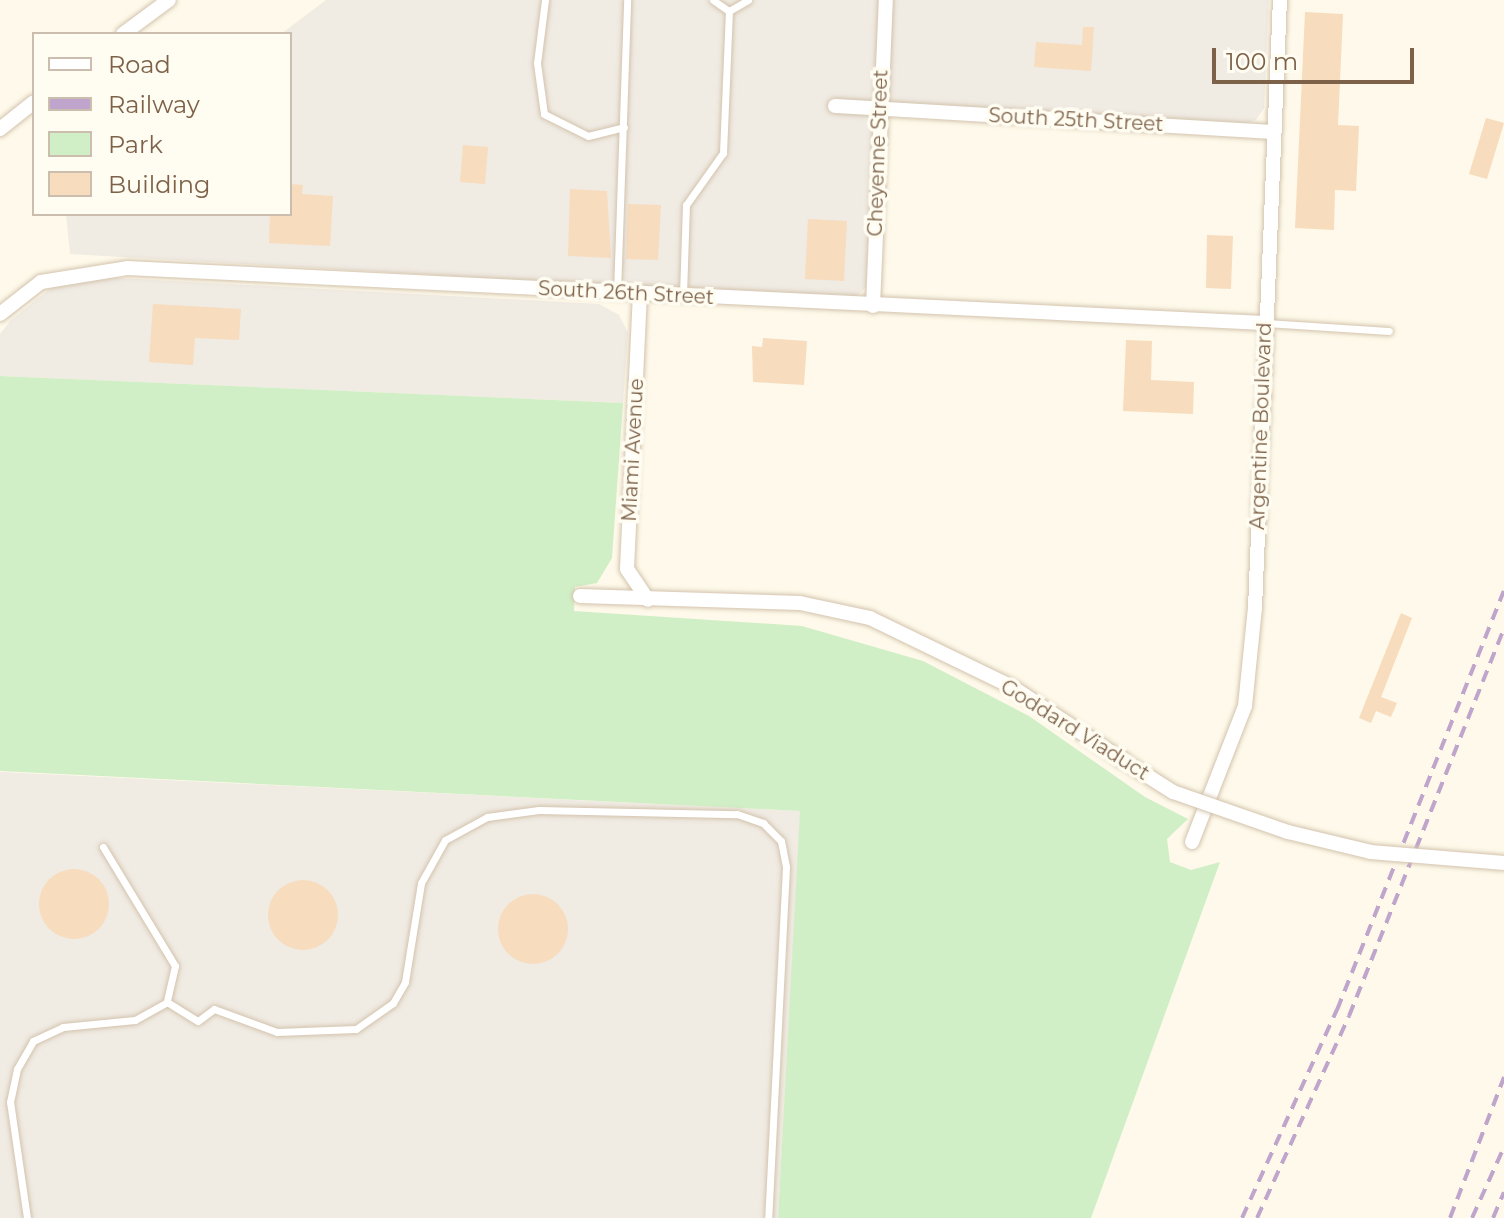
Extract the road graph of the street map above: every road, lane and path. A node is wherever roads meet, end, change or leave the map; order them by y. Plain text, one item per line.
1 (169, 0) edge
2 (545, 0) edge
3 (627, 0) edge
4 (713, 0) edge
5 (748, 0) edge
6 (886, 0) edge
7 (1280, 0) edge
8 (729, 11) junction
9 (126, 32) edge
10 (32, 104) edge
11 (835, 106) dead end
12 (879, 108) junction
13 (624, 127) junction
14 (0, 129) edge
15 (1274, 132) junction
16 (617, 292) junction
17 (640, 293) junction
18 (683, 296) junction
19 (873, 306) junction
20 (0, 314) edge
21 (1264, 323) junction
22 (1389, 331) dead end
23 (580, 596) dead end
24 (648, 600) junction
25 (1192, 842) dead end
26 (103, 847) dead end
27 (1504, 863) edge
28 (167, 1002) junction
29 (0, 1099) edge
30 (10, 1102) junction
31 (27, 1218) edge
32 (768, 1218) edge

1 - 9 street
2 - 13 lane
3 - 13 lane
4 - 8 lane
5 - 8 lane
6 - 12 street, Cheyenne Street
7 - 15 street, Argentine Boulevard
8 - 18 lane
10 - 14 street
11 - 12 street, South 25th Street
12 - 15 street, South 25th Street
12 - 19 street, Cheyenne Street
13 - 16 lane
15 - 21 street, Argentine Boulevard
16 - 17 street, South 26th Street
16 - 20 street, South 26th Street
17 - 18 street, South 26th Street
17 - 24 street, Miami Avenue
18 - 19 street, South 26th Street
19 - 21 street, South 26th Street
21 - 22 lane
21 - 25 street, Argentine Boulevard
23 - 24 street, Goddard Viaduct
24 - 27 street, Goddard Viaduct, bridge
26 - 28 lane
28 - 30 lane
28 - 32 lane
29 - 30 lane
30 - 31 lane

